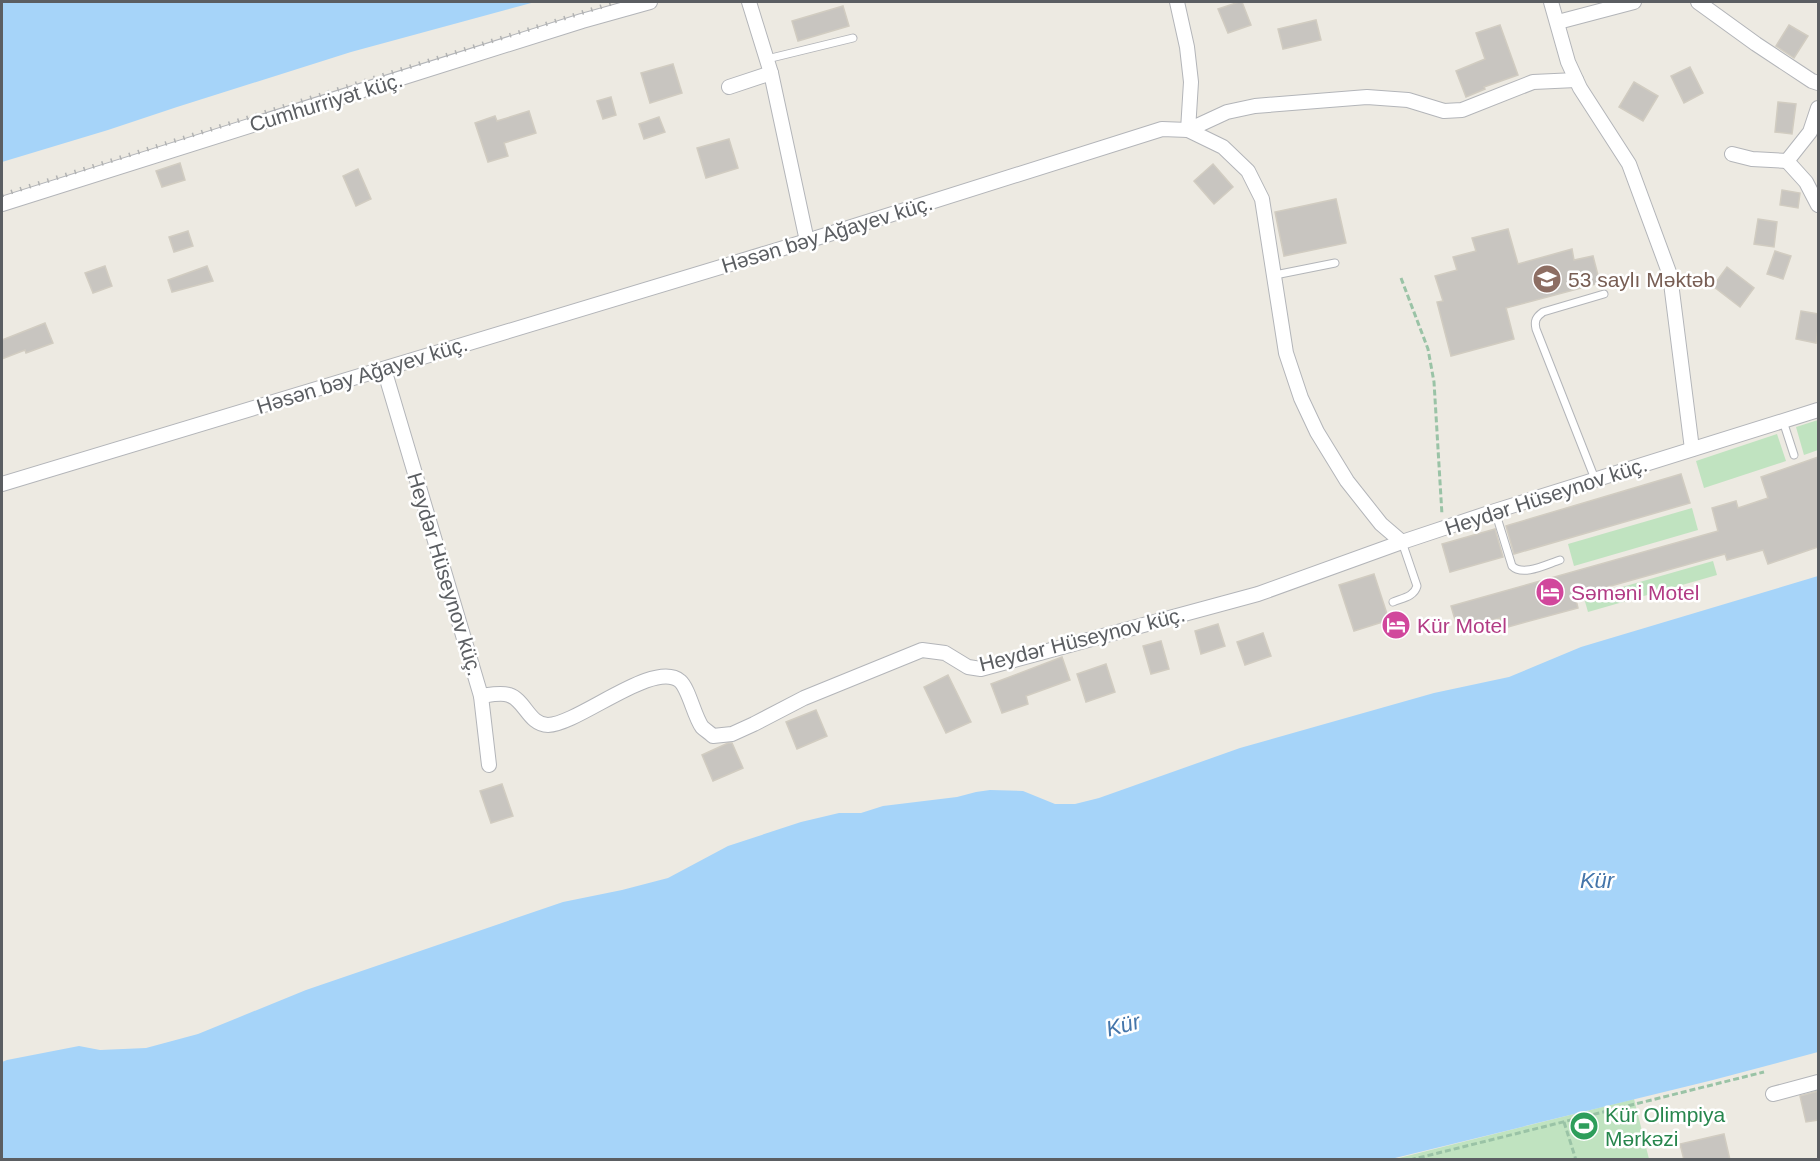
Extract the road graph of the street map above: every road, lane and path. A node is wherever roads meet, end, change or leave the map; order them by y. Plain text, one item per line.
1 (650, 2) edge
2 (749, 2) edge
3 (1177, 2) edge
4 (1551, 2) edge
5 (1634, 2) edge
6 (1698, 2) edge
7 (1558, 22) junction
8 (853, 38) dead end
9 (767, 59) junction
10 (771, 73) junction
11 (1576, 80) junction
12 (1818, 83) edge
13 (729, 87) dead end
14 (1818, 108) edge
15 (1188, 130) junction
16 (1732, 154) dead end
17 (1787, 161) junction
18 (2, 204) edge
19 (1818, 205) edge
20 (807, 241) junction
21 (1335, 263) dead end
22 (1275, 276) junction
23 (1401, 278) dead end
24 (1604, 294) dead end
25 (384, 369) junction
26 (1818, 410) edge
27 (1783, 421) junction
28 (1692, 449) junction
29 (1794, 454) dead end
30 (1595, 479) junction
31 (2, 484) edge
32 (1495, 512) junction
33 (1442, 529) junction
34 (1402, 542) junction
35 (1560, 560) dead end
36 (1393, 602) dead end
37 (481, 696) junction
38 (489, 765) dead end
39 (1764, 1072) dead end
40 (1818, 1082) edge
41 (1773, 1094) dead end
42 (1564, 1122) junction
43 (1428, 1157) edge
44 (1410, 1160) edge
45 (1576, 1160) edge

1 - 18 street, Cumhurriyət küç.
2 - 9 street
3 - 15 street
4 - 7 street
5 - 7 street
6 - 12 street
7 - 11 street
8 - 9 lane
9 - 10 street
10 - 13 street
10 - 20 street
11 - 15 street
11 - 28 street
14 - 17 street
15 - 20 street, Həsən bəy Ağayev küç.
15 - 22 street, Həsən bəy Ağayev küç.
16 - 17 street
17 - 19 street
20 - 25 street, Həsən bəy Ağayev küç.
21 - 22 lane
22 - 34 street, Həsən bəy Ağayev küç.
23 - 33 path
24 - 30 lane
25 - 31 street, Həsən bəy Ağayev küç.
25 - 37 street, Heydər Hüseynov küç.
26 - 27 street, Heydər Hüseynov küç.
27 - 28 street, Heydər Hüseynov küç.
27 - 29 lane
28 - 30 street, Heydər Hüseynov küç.
30 - 32 street, Heydər Hüseynov küç.
32 - 33 street, Heydər Hüseynov küç.
32 - 35 lane
33 - 34 street, Heydər Hüseynov küç.
34 - 36 lane
34 - 37 street, Heydər Hüseynov küç.
37 - 38 street
39 - 42 path
40 - 41 street
42 - 43 path
42 - 45 path
43 - 44 path

